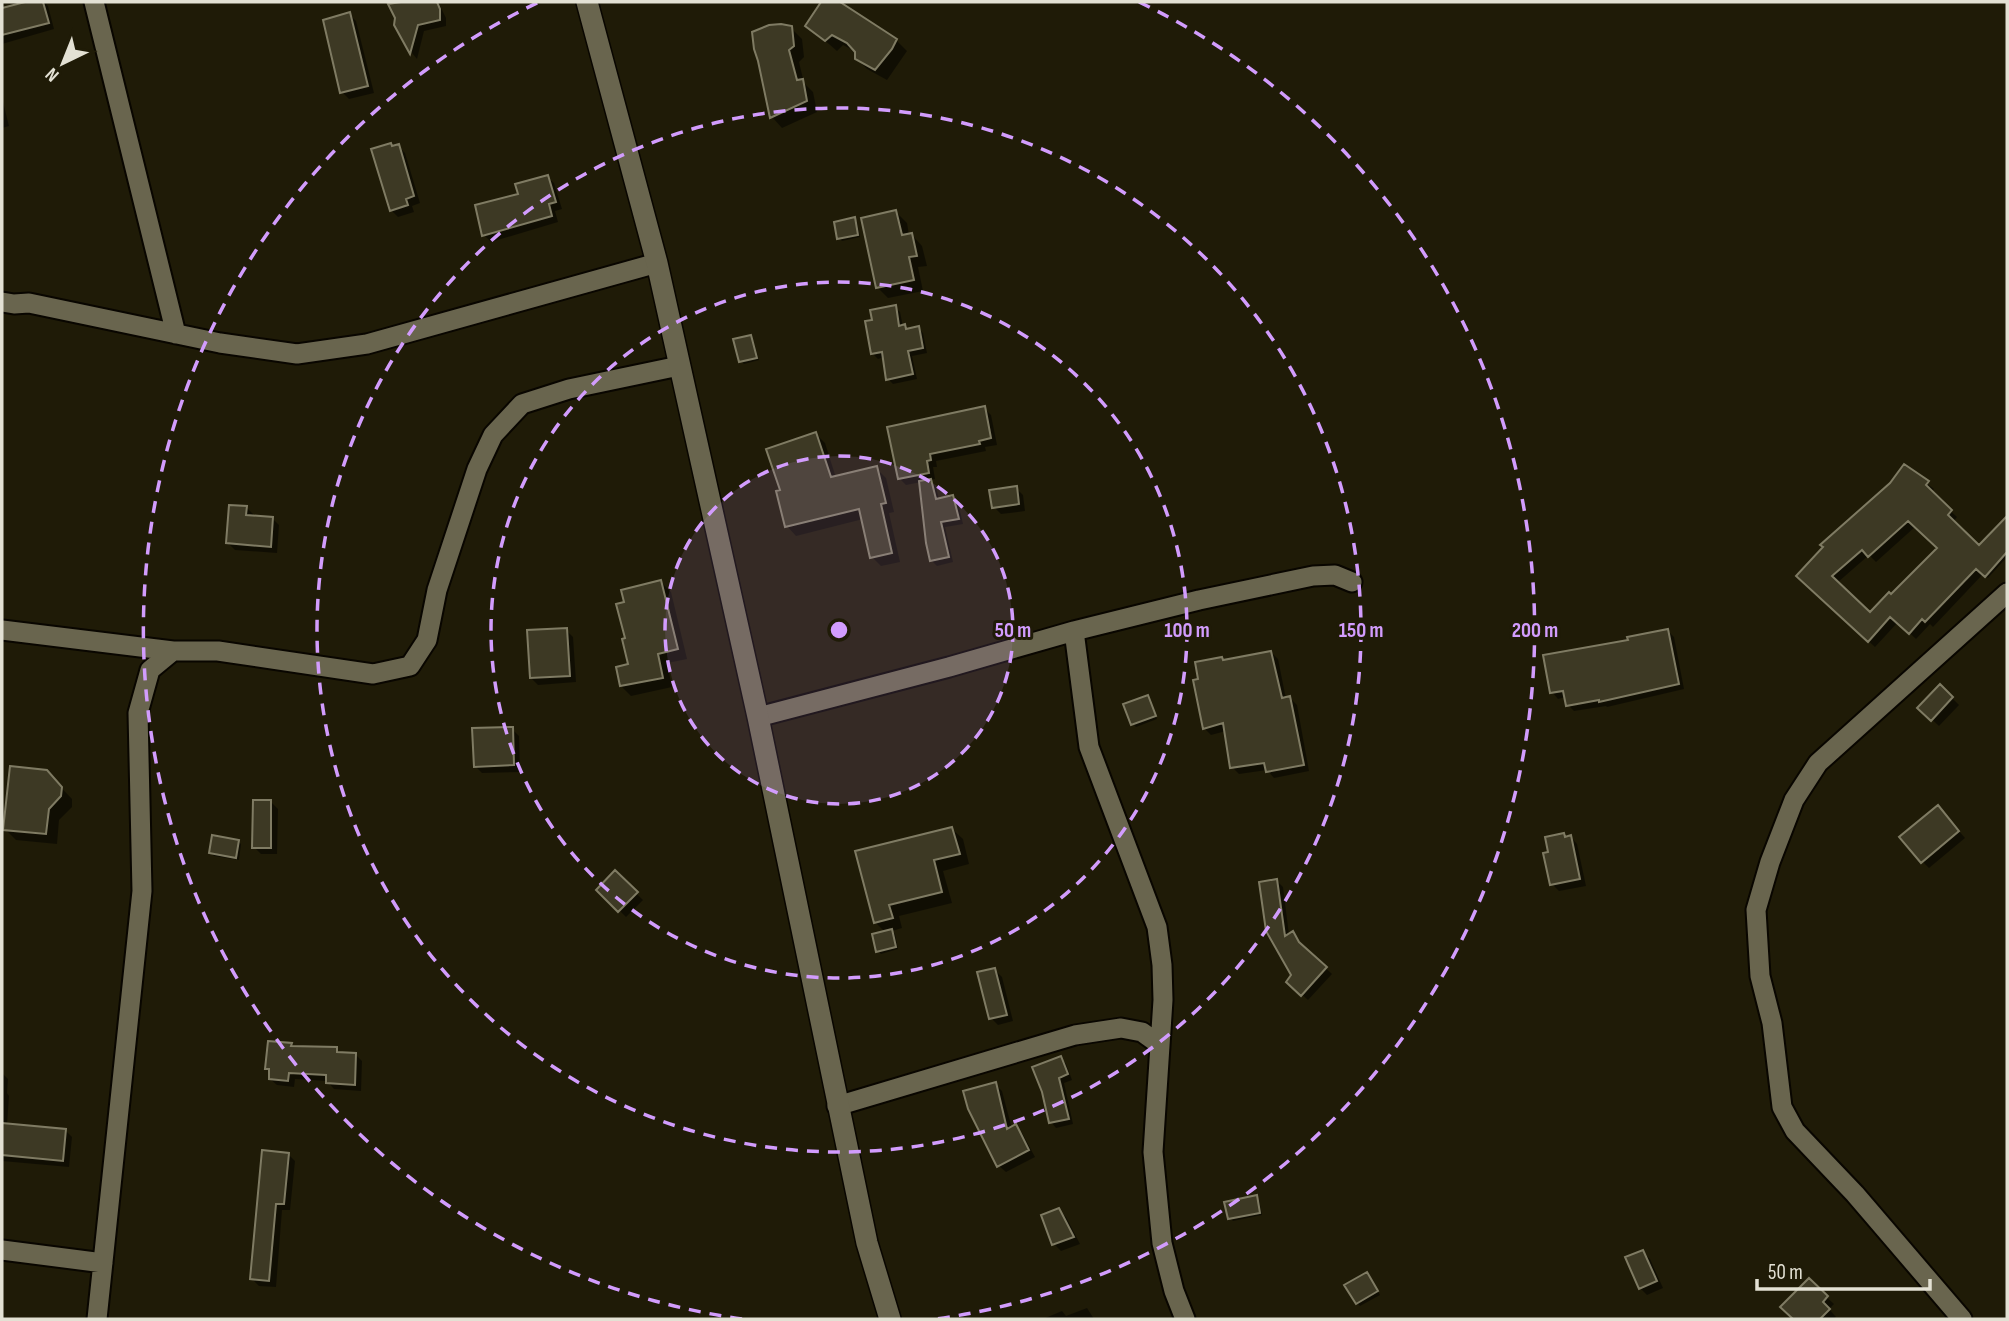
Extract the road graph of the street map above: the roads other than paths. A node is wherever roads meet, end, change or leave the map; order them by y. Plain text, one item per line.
1 (94, 2) edge
2 (587, 2) edge
3 (657, 263) junction
4 (2, 302) edge
5 (176, 334) junction
6 (679, 366) junction
7 (1352, 582) dead end
8 (2007, 593) edge
9 (2, 631) edge
10 (1074, 631) junction
11 (173, 651) junction
12 (758, 717) junction
13 (1160, 1045) junction
14 (837, 1106) junction
15 (2, 1250) edge
16 (103, 1262) junction
17 (97, 1319) edge
18 (890, 1319) edge
19 (1185, 1319) edge
20 (1962, 1319) edge

1 - 5 street
2 - 3 street
3 - 5 street
3 - 6 street
4 - 5 street
6 - 11 street
6 - 12 street
7 - 10 street
8 - 20 street
9 - 11 street
10 - 12 street
10 - 13 street
11 - 16 street
12 - 14 street
13 - 14 street
13 - 19 street
14 - 18 street
15 - 16 street
16 - 17 street

